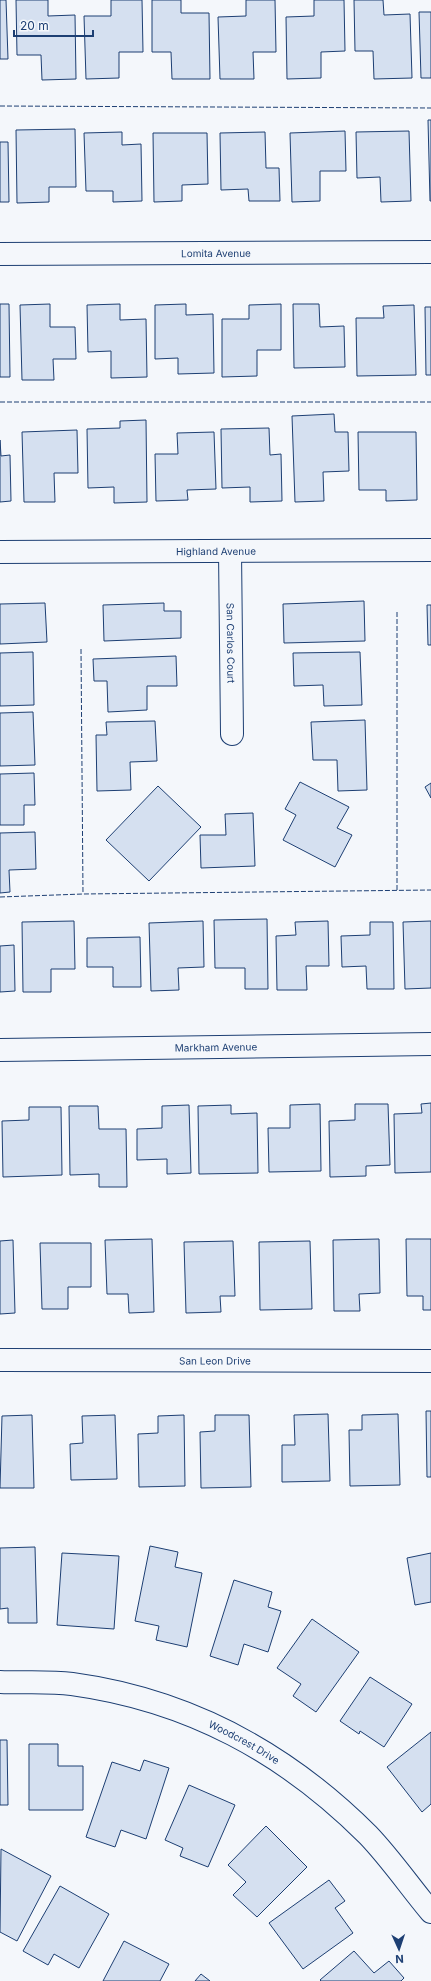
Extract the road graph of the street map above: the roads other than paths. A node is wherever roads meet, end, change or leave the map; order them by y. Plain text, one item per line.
1 (431, 252) edge
2 (0, 254) edge
3 (431, 550) edge
4 (230, 551) junction
5 (0, 552) edge
6 (232, 734) dead end
7 (431, 1044) edge
8 (0, 1050) edge
9 (0, 1360) edge
10 (431, 1361) edge
11 (0, 1682) edge
12 (431, 1912) edge

1 - 2 street, Lomita Avenue
3 - 4 street, Highland Avenue
4 - 5 street, Highland Avenue
4 - 6 street, San Carlos Court
7 - 8 street, Markham Avenue
9 - 10 street, San Leon Drive
11 - 12 street, Woodcrest Drive

